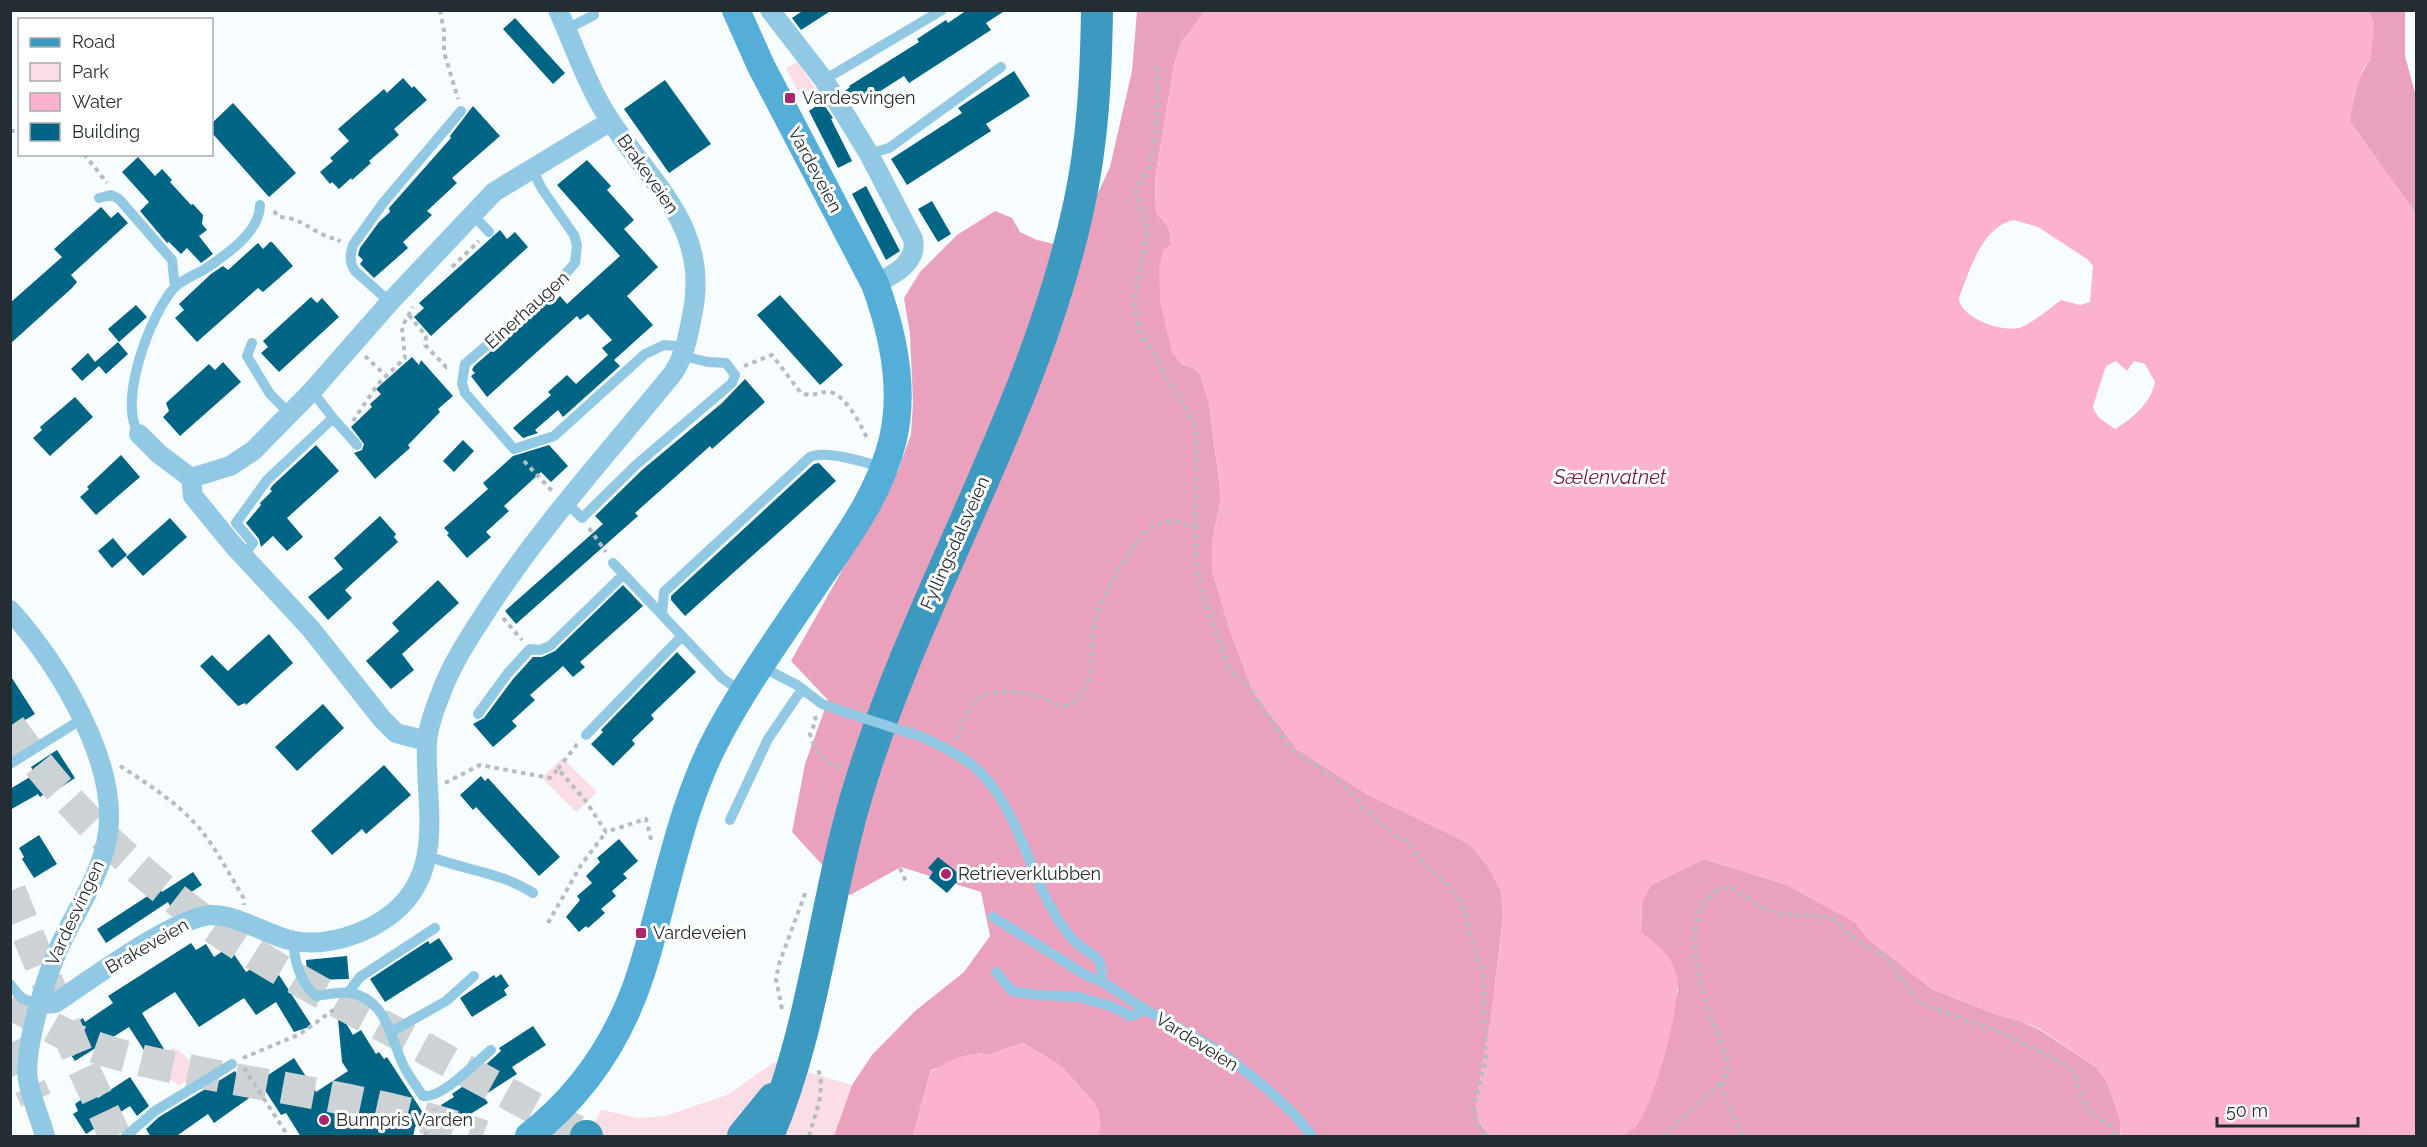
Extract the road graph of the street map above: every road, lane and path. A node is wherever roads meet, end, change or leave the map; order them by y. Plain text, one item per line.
1 (440, 10) edge
2 (558, 10) edge
3 (771, 10) edge
4 (942, 10) edge
5 (1097, 10) edge
6 (746, 14) edge
7 (594, 15) dead end
8 (567, 29) junction
9 (1001, 67) dead end
10 (1158, 68) dead end
11 (824, 80) junction
12 (461, 111) joint
13 (611, 121) junction
14 (869, 154) junction
15 (86, 156) edge
16 (532, 169) junction
17 (111, 195) junction
18 (99, 198) dead end
19 (260, 205) dead end
20 (273, 210) dead end
21 (472, 214) junction
22 (489, 231) joint
23 (351, 258) junction
24 (449, 270) dead end
25 (875, 284) junction
26 (175, 286) junction
27 (417, 300) dead end
28 (390, 302) junction
29 (409, 315) junction
30 (252, 343) dead end
31 (354, 345) junction
32 (685, 352) junction
33 (465, 364) junction
34 (733, 371) junction
35 (386, 376) junction
36 (312, 391) junction
37 (290, 414) junction
38 (333, 418) junction
39 (343, 429) junction
40 (140, 434) joint
41 (357, 445) dead end
42 (514, 449) junction
43 (878, 466) junction
44 (191, 478) junction
45 (567, 503) junction
46 (582, 518) junction
47 (1195, 528) junction
48 (238, 550) junction
49 (614, 563) joint
50 (623, 575) junction
51 (491, 605) junction
52 (10, 610) edge
53 (662, 615) junction
54 (682, 636) junction
55 (530, 649) junction
56 (760, 666) junction
57 (802, 689) junction
58 (743, 693) junction
59 (478, 714) dead end
60 (82, 719) junction
61 (586, 735) joint
62 (427, 741) junction
63 (96, 751) junction
64 (952, 753) junction
65 (10, 764) edge
66 (841, 768) dead end
67 (558, 769) junction
68 (430, 787) junction
69 (730, 820) dead end
70 (606, 831) junction
71 (428, 855) junction
72 (672, 862) junction
73 (900, 868) dead end
74 (907, 884) dead end
75 (532, 893) dead end
76 (993, 917) dead end
77 (247, 923) junction
78 (548, 923) dead end
79 (435, 928) dead end
80 (294, 941) junction
81 (996, 972) dead end
82 (474, 976) dead end
83 (1101, 981) junction
84 (10, 984) edge
85 (348, 993) junction
86 (40, 1004) junction
87 (1146, 1010) junction
88 (391, 1032) junction
89 (491, 1050) dead end
90 (232, 1064) dead end
91 (802, 1069) junction
92 (19, 1078) edge
93 (1722, 1082) junction
94 (432, 1096) junction
95 (45, 1137) edge
96 (126, 1137) edge
97 (288, 1137) edge
98 (425, 1137) edge
99 (529, 1137) edge
100 (743, 1137) edge
101 (768, 1137) edge
102 (809, 1137) edge
103 (1312, 1137) edge
104 (1486, 1137) edge
105 (1665, 1137) edge
106 (1743, 1137) edge
107 (2116, 1137) edge

1 - 12 path
2 - 8 street, Brakeveien
3 - 11 street
4 - 11 lane
5 - 91 main road, Fyllingsdalsveien
6 - 25 main road, Vardeveien
7 - 8 lane
8 - 13 street, Brakeveien
9 - 14 lane
10 - 47 path
11 - 14 street
12 - 23 lane
13 - 16 street
13 - 32 street, Brakeveien
14 - 25 street
15 - 17 path
16 - 21 street
16 - 33 lane, Einerhaugen
17 - 18 lane
17 - 26 lane
19 - 26 lane
20 - 23 path
21 - 22 lane
21 - 28 street
22 - 24 path
23 - 28 lane
25 - 43 main road, Vardeveien
26 - 40 lane
27 - 29 path
28 - 31 street
29 - 33 path
29 - 35 path
30 - 37 lane
31 - 35 path
31 - 36 street
32 - 34 lane
32 - 42 lane
32 - 45 street, Brakeveien
33 - 42 lane
34 - 43 path
34 - 46 lane
35 - 39 path
36 - 37 street
36 - 38 lane
37 - 44 street
38 - 39 lane
38 - 48 lane
39 - 41 lane
40 - 44 street
42 - 45 path
43 - 53 lane
43 - 56 main road, Vardeveien
44 - 48 street
45 - 46 lane
45 - 51 street, Brakeveien
46 - 49 path
47 - 64 path
47 - 104 path
48 - 62 street
49 - 50 lane
50 - 53 lane
50 - 55 lane
51 - 55 path
51 - 62 street, Brakeveien
52 - 60 street, Vardesvingen
53 - 54 lane
54 - 58 lane
54 - 61 lane
55 - 59 lane
56 - 57 lane
56 - 58 main road, Vardeveien
57 - 64 lane, bridge
57 - 66 path
57 - 69 lane
58 - 72 main road, Vardeveien
60 - 63 street, Vardesvingen
60 - 65 lane
61 - 67 path
62 - 68 street, Brakeveien
63 - 77 path
63 - 86 street, Vardesvingen
64 - 83 lane
67 - 68 path
67 - 70 path
68 - 71 street, Brakeveien
70 - 72 path
70 - 78 path
71 - 75 lane
71 - 80 street, Brakeveien
72 - 99 main road, Vardeveien
73 - 74 path
76 - 83 lane, Vardeveien
77 - 80 street, Brakeveien
77 - 86 street, Brakeveien
79 - 85 lane
80 - 85 lane
81 - 87 lane
82 - 88 lane
83 - 87 lane, Vardeveien
84 - 86 lane
85 - 88 lane
85 - 97 path
86 - 92 street, Vardesvingen
87 - 103 lane, Vardeveien
88 - 94 lane
89 - 94 lane
90 - 96 lane
91 - 100 main road, Fyllingsdalsveien
91 - 101 main road, Fyllingsdalsveien
91 - 102 path
92 - 95 street, Vardesvingen
93 - 105 path
93 - 106 path
93 - 107 path
94 - 98 path

